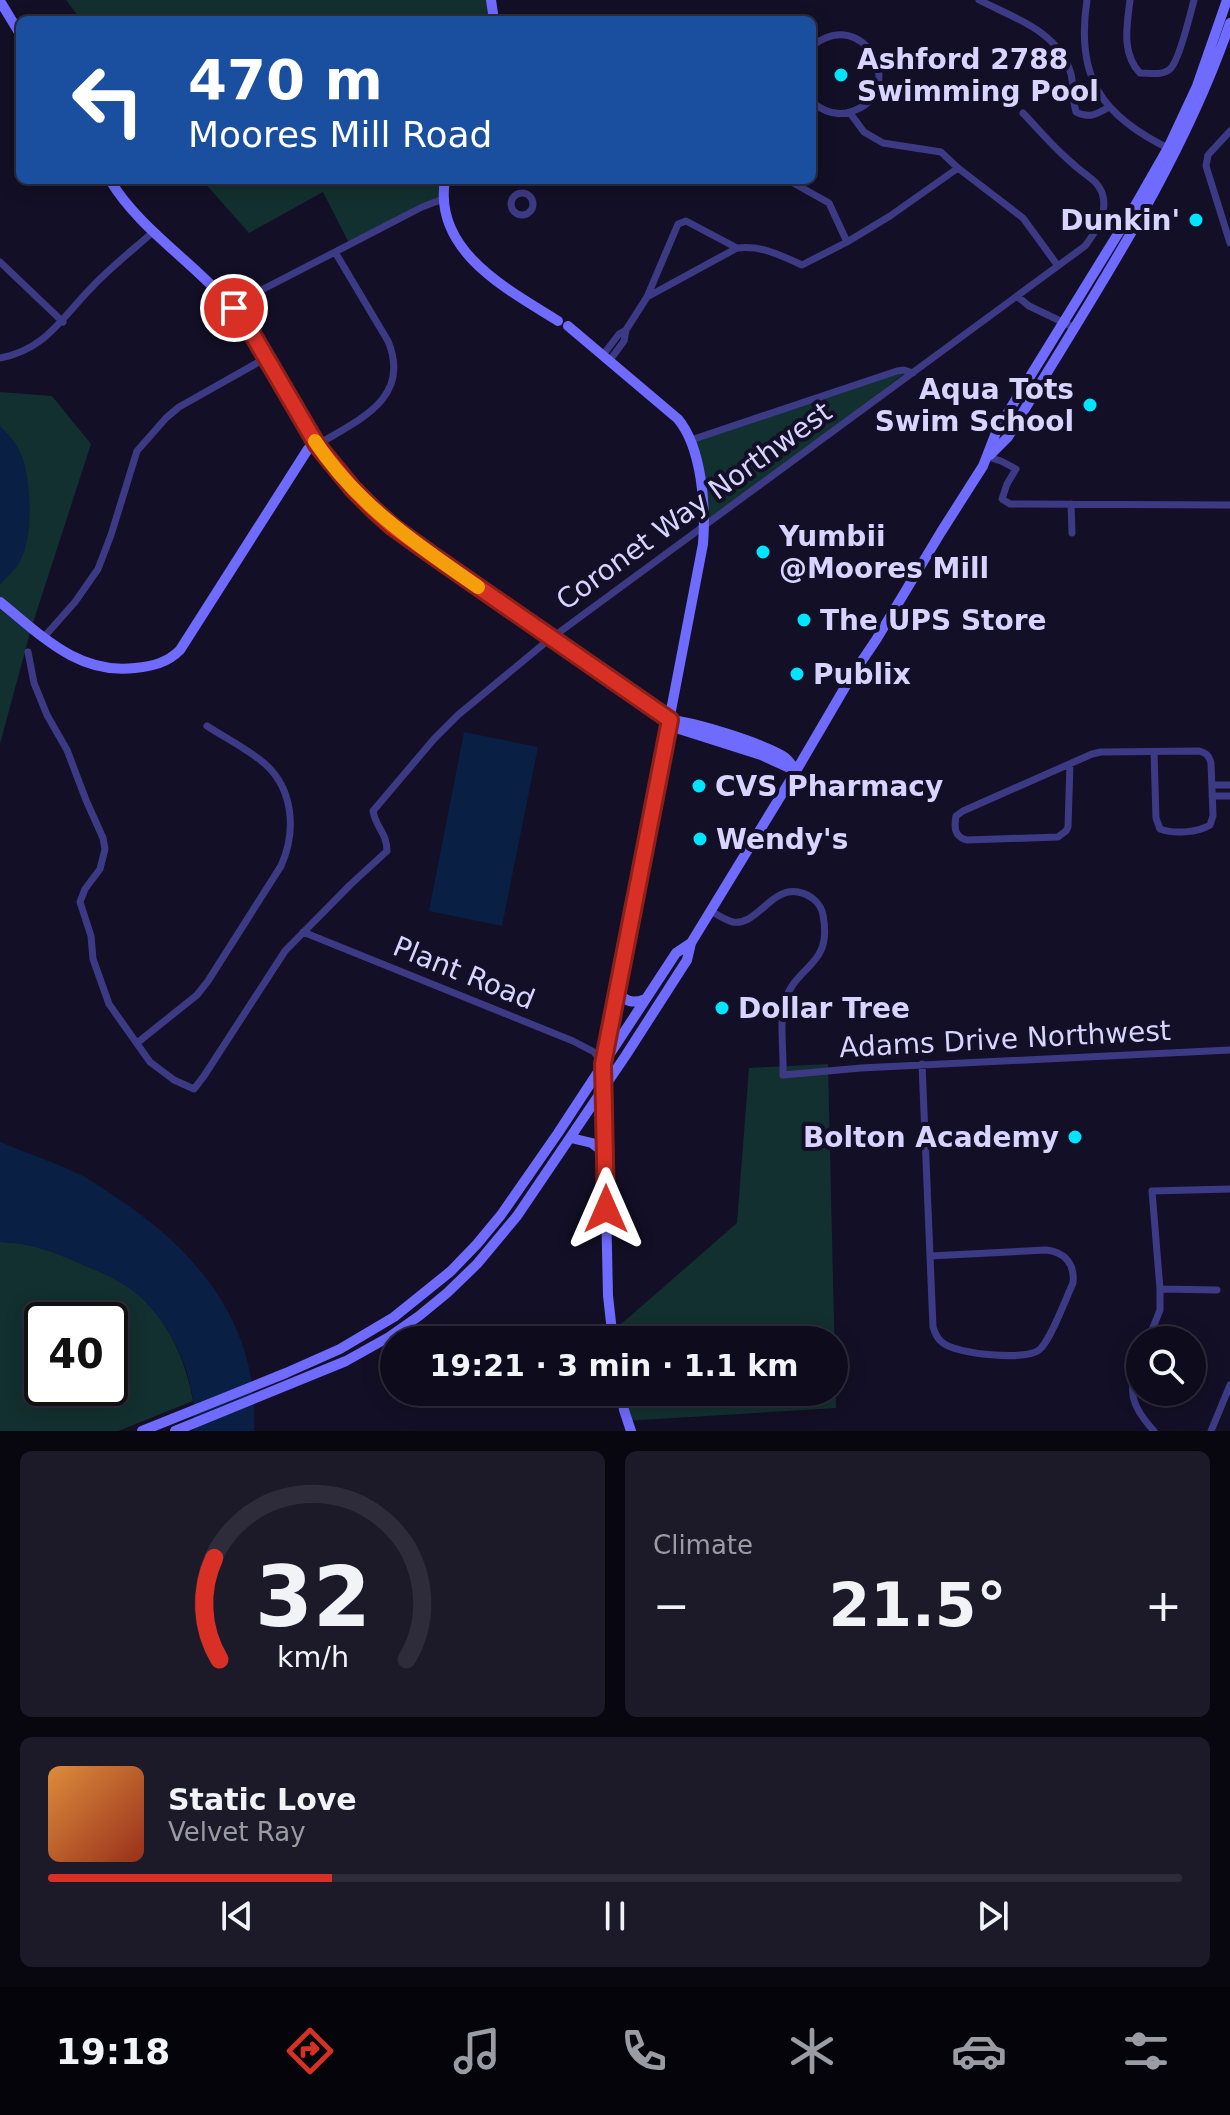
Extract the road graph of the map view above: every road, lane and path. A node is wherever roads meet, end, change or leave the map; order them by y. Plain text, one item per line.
1 (979, 0) edge
2 (1087, 0) edge
3 (1130, 0) edge
4 (1194, 0) edge
5 (1227, 0) edge
6 (0, 1) edge
7 (1230, 23) edge
8 (16, 27) edge
9 (816, 43) edge
10 (816, 105) edge
11 (1109, 107) junction
12 (850, 113) junction
13 (1023, 113) dead end
14 (1230, 131) edge
15 (1172, 150) junction
16 (958, 168) junction
17 (113, 184) edge
18 (445, 184) edge
19 (523, 184) edge
20 (795, 184) edge
21 (522, 193) dead end
22 (443, 199) junction
23 (154, 231) junction
24 (847, 242) junction
25 (1230, 243) edge
26 (737, 248) junction
27 (335, 252) junction
28 (0, 262) edge
29 (1058, 266) junction
30 (1017, 296) junction
31 (647, 297) junction
32 (234, 308) junction
33 (63, 322) junction
34 (1068, 325) junction
35 (607, 357) junction
36 (0, 358) edge
37 (266, 358) junction
38 (913, 373) junction
39 (691, 440) junction
40 (317, 445) junction
41 (988, 457) junction
42 (1071, 504) junction
43 (1230, 505) edge
44 (705, 525) junction
45 (1072, 533) dead end
46 (0, 602) edge
47 (44, 637) junction
48 (552, 638) junction
49 (28, 652) dead end
50 (670, 720) junction
51 (207, 726) dead end
52 (1154, 752) junction
53 (1070, 764) junction
54 (796, 771) junction
55 (1212, 785) junction
56 (1230, 785) edge
57 (1212, 796) junction
58 (1230, 796) edge
59 (711, 911) junction
60 (303, 932) junction
61 (691, 943) junction
62 (618, 990) junction
63 (645, 999) junction
64 (137, 1043) junction
65 (1230, 1050) edge
66 (603, 1064) junction
67 (922, 1064) junction
68 (605, 1087) junction
69 (571, 1138) junction
70 (606, 1154) junction
71 (1230, 1189) edge
72 (930, 1256) junction
73 (1160, 1289) junction
74 (1217, 1290) dead end
75 (611, 1326) edge
76 (1154, 1326) edge
77 (1230, 1385) edge
78 (623, 1406) edge
79 (1135, 1406) edge
80 (142, 1431) edge
81 (175, 1431) edge
82 (631, 1431) edge
83 (1154, 1431) edge
84 (1211, 1431) edge

1 - 11 street
2 - 11 street
3 - 4 street
5 - 15 street
6 - 8 street
7 - 15 street
9 - 12 street
10 - 12 street
11 - 15 street
12 - 16 street
13 - 29 street, Coronet Way Northwest
14 - 25 street
15 - 34 street
16 - 24 street
16 - 29 street
17 - 23 street
18 - 22 street
19 - 21 street
20 - 24 street
22 - 27 street
22 - 35 street
23 - 32 street
23 - 33 street
24 - 26 street
26 - 31 street
26 - 31 street
27 - 32 street
27 - 40 street
28 - 33 street
29 - 30 street, Coronet Way Northwest
30 - 34 street
30 - 38 street, Coronet Way Northwest
31 - 35 street
32 - 37 street
33 - 36 street
34 - 41 street
35 - 39 street
37 - 40 street
37 - 47 street
38 - 39 street
38 - 44 street, Coronet Way Northwest
39 - 44 street
40 - 47 street
40 - 48 street
41 - 42 street
41 - 54 street
42 - 43 street
42 - 45 street
44 - 48 street, Coronet Way Northwest
44 - 50 street
46 - 47 street
48 - 50 street
48 - 60 street, Coronet Way Northwest
49 - 64 street, Coronet Way Northwest
50 - 54 street
50 - 62 street
51 - 64 street
52 - 53 street
52 - 55 street
52 - 57 street
53 - 53 street
54 - 59 street
55 - 56 street
55 - 57 street
57 - 58 street
59 - 61 street
59 - 67 street, Adams Drive Northwest
60 - 64 street, Coronet Way Northwest
60 - 66 street, Plant Road
61 - 63 street
61 - 68 street
62 - 63 street
62 - 66 street
63 - 66 street
65 - 67 street, Adams Drive Northwest
66 - 68 street
66 - 80 street
67 - 72 street
68 - 69 street
68 - 70 street
69 - 70 street
69 - 81 street
70 - 75 street
71 - 73 street
72 - 72 street
73 - 74 street
73 - 76 street
77 - 84 street
78 - 82 street
79 - 83 street

